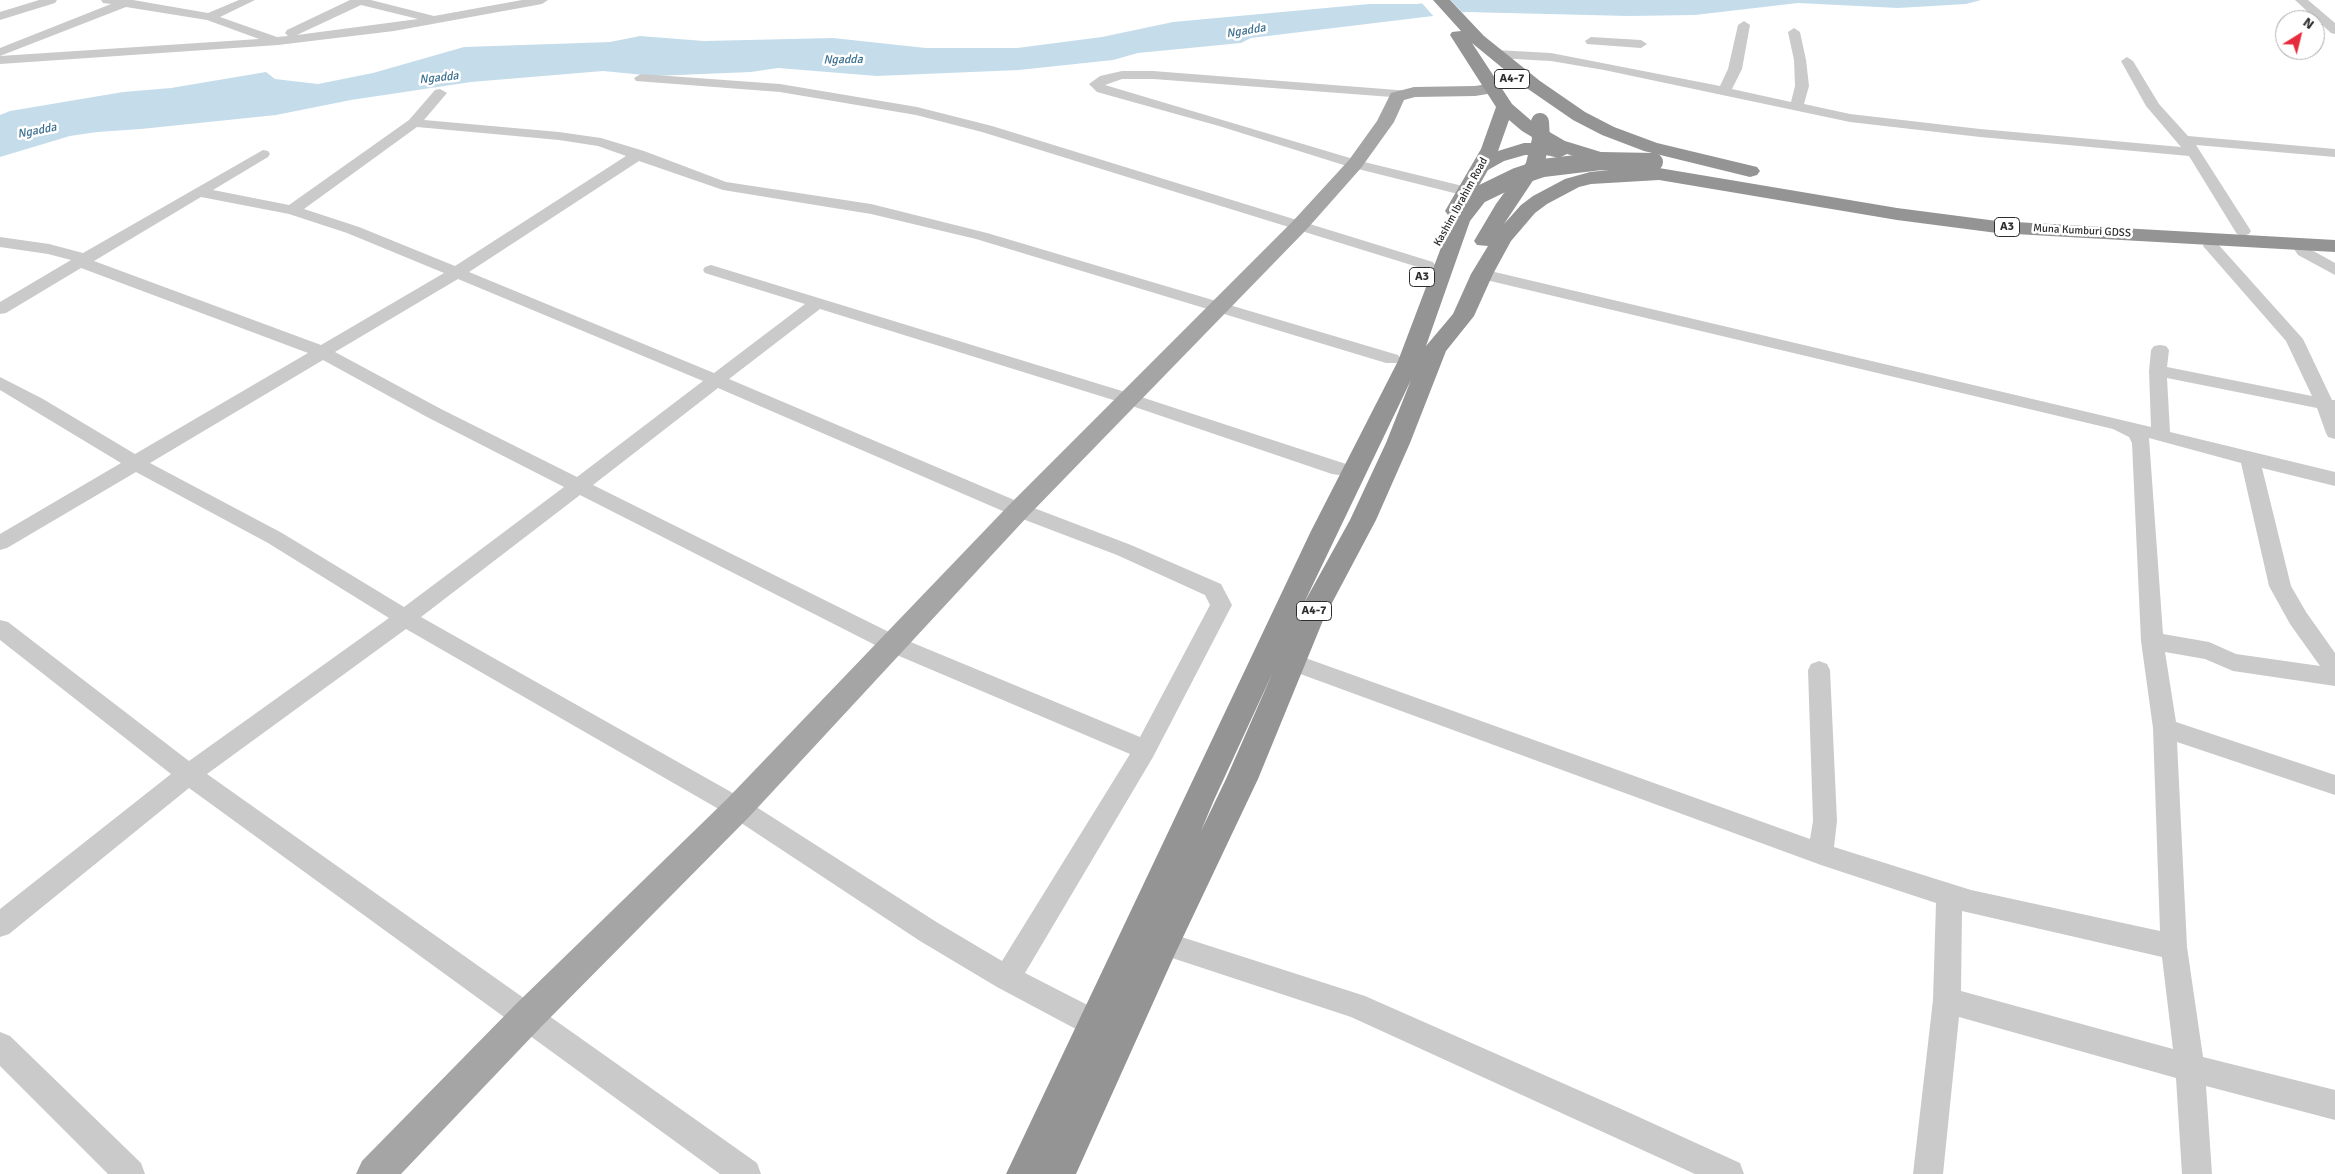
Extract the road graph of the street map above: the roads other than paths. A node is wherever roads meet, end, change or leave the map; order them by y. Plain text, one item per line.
1 (51, 0) edge
2 (107, 0) edge
3 (249, 0) edge
4 (359, 0) edge
5 (510, 0) edge
6 (542, 0) edge
7 (1427, 0) edge
8 (1441, 0) edge
9 (2301, 0) edge
10 (130, 2) edge
11 (498, 8) junction
12 (0, 16) edge
13 (209, 17) junction
14 (437, 20) junction
15 (2329, 21) edge
16 (1744, 25) dead end
17 (2335, 30) edge
18 (1794, 32) dead end
19 (1471, 37) junction
20 (273, 39) junction
21 (1591, 41) dead end
22 (0, 52) edge
23 (1496, 54) junction
24 (0, 60) edge
25 (2127, 61) dead end
26 (1622, 70) junction
27 (641, 78) dead end
28 (1724, 91) junction
29 (440, 93) dead end
30 (1405, 94) junction
31 (1500, 97) junction
32 (1797, 107) junction
33 (414, 124) junction
34 (1627, 138) junction
35 (2182, 140) junction
36 (2194, 152) junction
37 (2335, 153) edge
38 (263, 154) dead end
39 (638, 154) junction
40 (1600, 159) junction
41 (1355, 164) junction
42 (1662, 165) junction
43 (1572, 183) junction
44 (1475, 184) junction
45 (201, 192) junction
46 (292, 210) junction
47 (1300, 226) junction
48 (2243, 231) junction
49 (2335, 240) edge
50 (0, 242) edge
51 (2298, 243) junction
52 (2211, 246) dead end
53 (2335, 246) edge
54 (85, 259) junction
55 (1427, 265) junction
56 (711, 270) dead end
57 (2335, 270) edge
58 (458, 272) junction
59 (1482, 274) junction
60 (819, 302) junction
61 (1218, 307) junction
62 (0, 309) edge
63 (1435, 349) junction
64 (2160, 350) dead end
65 (322, 352) junction
66 (1392, 358) junction
67 (2158, 371) junction
68 (718, 381) junction
69 (0, 383) edge
70 (1129, 399) junction
71 (2330, 405) edge
72 (2128, 428) junction
73 (2335, 433) edge
74 (2161, 436) junction
75 (2250, 459) junction
76 (135, 462) junction
77 (1339, 469) junction
78 (2335, 479) edge
79 (578, 486) junction
80 (1019, 510) junction
81 (1324, 531) junction
82 (0, 543) edge
83 (404, 618) junction
84 (0, 628) edge
85 (2152, 641) junction
86 (893, 644) junction
87 (1292, 662) junction
88 (1819, 670) dead end
89 (2335, 670) edge
90 (2335, 677) edge
91 (2165, 728) junction
92 (1145, 750) junction
93 (189, 774) junction
94 (2335, 786) edge
95 (738, 808) junction
96 (1821, 854) junction
97 (1949, 895) junction
98 (0, 925) edge
99 (1163, 943) junction
100 (2174, 947) junction
101 (1007, 978) junction
102 (1947, 1000) junction
103 (528, 1016) junction
104 (1097, 1025) junction
105 (0, 1046) edge
106 (2190, 1068) junction
107 (2335, 1105) edge
108 (130, 1174) edge
109 (375, 1174) edge
110 (746, 1174) edge
111 (1026, 1174) edge
112 (1056, 1174) edge
113 (1729, 1174) edge
114 (1928, 1174) edge
115 (2197, 1174) edge

1 - 12 street
2 - 10 street
3 - 13 street
4 - 14 street
4 - 20 street
5 - 11 street
6 - 11 street
7 - 19 highway, A3
8 - 19 highway, A3
9 - 15 street
10 - 13 street
10 - 22 street
11 - 14 street
13 - 20 street
14 - 20 street
15 - 17 street
16 - 28 street
18 - 32 street
19 - 23 highway, A3
19 - 31 highway, A3
19 - 63 highway, A4-7, bridge
20 - 24 street
21 - 26 street
23 - 26 street
23 - 34 highway, A3
25 - 35 street
26 - 28 street
27 - 47 street
28 - 32 street
29 - 33 street
30 - 31 main road
30 - 41 main road
30 - 41 street
31 - 40 highway
31 - 44 highway, Kashim Ibrahim Road / A3
32 - 36 street
33 - 39 street
33 - 46 street
34 - 40 highway
34 - 42 highway, A3
35 - 36 street
35 - 37 street
36 - 48 street
38 - 45 street
39 - 58 street
39 - 61 street
40 - 42 highway
41 - 44 street
41 - 47 main road
42 - 43 highway, A4-7
42 - 44 highway, A3, bridge
42 - 48 highway, A3
42 - 48 highway, A3
42 - 51 highway, Muna Kumburi GDSS / A3
43 - 44 highway
43 - 59 highway, A4-7
44 - 55 highway, Kashim Ibrahim Road / A3
44 - 81 highway, A4-7
45 - 46 street
45 - 54 street
46 - 58 street
47 - 55 street
47 - 61 main road
48 - 49 highway, A3
50 - 54 street
51 - 53 highway, Muna Kumburi GDSS / A3
51 - 57 street
52 - 71 street
54 - 62 street
54 - 65 street
55 - 66 highway, Kashim Ibrahim Road / A3
56 - 60 street
58 - 65 street
58 - 68 street
59 - 63 highway, A4-7
59 - 72 street
60 - 68 street
60 - 70 street
61 - 66 street
61 - 70 main road
63 - 87 highway, A4-7
64 - 67 street
65 - 76 street
65 - 79 street
66 - 77 highway, Kashim Ibrahim Road / A3
67 - 71 street
67 - 74 street
68 - 79 street
68 - 80 street
69 - 76 street
70 - 77 street
70 - 80 main road
71 - 73 street
72 - 74 street
72 - 85 street
74 - 75 street
75 - 78 street
75 - 89 street
76 - 82 street
76 - 83 street
77 - 81 highway, Kashim Ibrahim Road / A3
79 - 83 street
79 - 86 street
80 - 86 main road
80 - 92 street
81 - 104 highway, A4-7
83 - 93 street
83 - 95 street
84 - 93 street
85 - 90 street
85 - 91 street
86 - 92 street
86 - 95 main road
87 - 96 street
87 - 99 highway, A4-7
88 - 96 street
91 - 94 street
91 - 100 street
92 - 101 street
93 - 98 street
93 - 103 street
95 - 101 street
95 - 103 main road
96 - 97 street
97 - 100 street
97 - 102 street
99 - 112 highway, A4-7
99 - 113 street
100 - 106 street
101 - 104 street
102 - 106 street
102 - 114 street
103 - 109 main road
103 - 110 street
104 - 111 highway, A4-7
105 - 108 street
106 - 107 street
106 - 115 street

